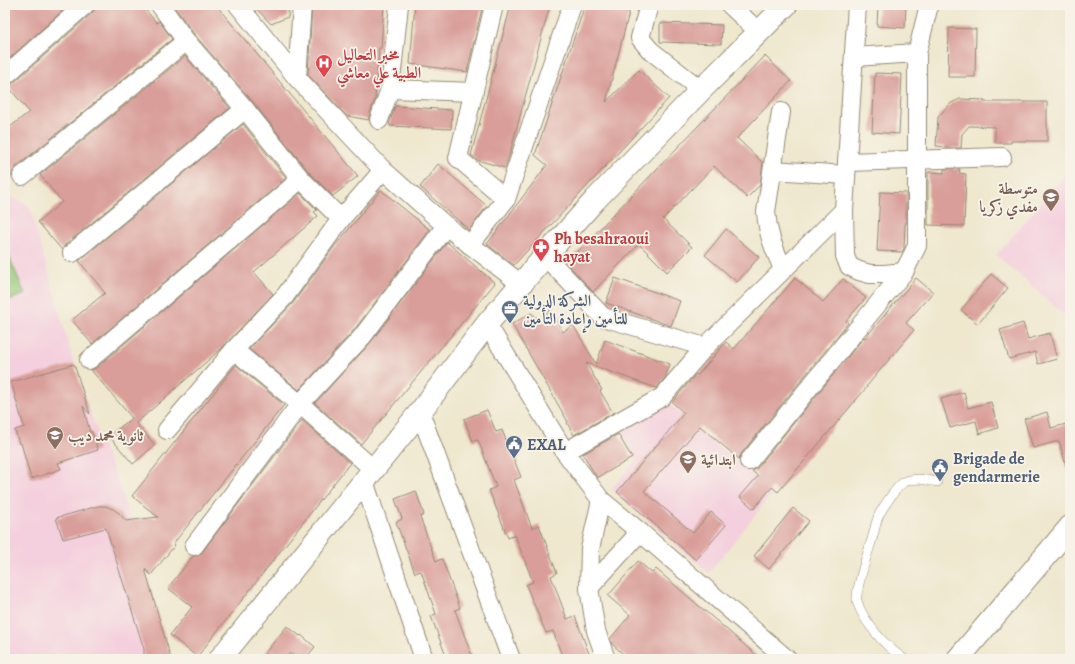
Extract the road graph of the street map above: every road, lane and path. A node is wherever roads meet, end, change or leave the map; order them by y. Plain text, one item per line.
1 (85, 5) edge
2 (238, 5) edge
3 (302, 5) edge
4 (399, 5) edge
5 (494, 5) edge
6 (572, 5) edge
7 (648, 5) edge
8 (730, 5) edge
9 (786, 5) edge
10 (857, 5) edge
11 (929, 5) edge
12 (162, 6) edge
13 (760, 32) junction
14 (186, 42) junction
15 (917, 53) junction
16 (854, 57) junction
17 (5, 76) edge
18 (297, 78) junction
19 (390, 89) junction
20 (701, 90) junction
21 (474, 92) junction
22 (245, 109) junction
23 (781, 112) dead end
24 (379, 120) dead end
25 (1002, 157) dead end
26 (916, 160) junction
27 (846, 169) junction
28 (383, 170) junction
29 (773, 170) junction
30 (22, 176) dead end
31 (301, 179) junction
32 (506, 199) junction
33 (844, 210) junction
34 (341, 219) junction
35 (446, 226) junction
36 (470, 245) junction
37 (72, 253) dead end
38 (545, 256) junction
39 (784, 269) junction
40 (904, 272) junction
41 (521, 284) junction
42 (487, 324) junction
43 (705, 347) junction
44 (234, 350) junction
45 (89, 360) dead end
46 (300, 404) junction
47 (420, 412) junction
48 (167, 430) dead end
49 (564, 452) junction
50 (749, 461) dead end
51 (368, 475) junction
52 (937, 482) dead end
53 (601, 500) junction
54 (1070, 527) edge
55 (640, 532) junction
56 (194, 546) dead end
57 (589, 588) junction
58 (220, 659) edge
59 (424, 659) edge
60 (511, 659) edge
61 (606, 659) edge
62 (787, 659) edge
63 (904, 659) edge
64 (958, 659) edge

1 - 17 street
2 - 18 street
3 - 18 street
4 - 19 street
5 - 21 street
6 - 32 street
7 - 20 street
8 - 13 street
9 - 13 street
10 - 16 street
11 - 15 street
12 - 14 street
13 - 20 street
14 - 22 street
14 - 30 street
15 - 16 street
15 - 26 street
16 - 27 street
18 - 28 street
19 - 21 street
19 - 24 street
20 - 38 street
21 - 32 street
22 - 31 street
22 - 37 street
23 - 29 street
25 - 26 street
26 - 27 street
26 - 40 street
27 - 29 street
27 - 33 street
28 - 34 street
28 - 35 street
29 - 39 street
31 - 34 street
31 - 45 street
32 - 36 street
33 - 39 street
33 - 40 street
34 - 44 street
35 - 36 street
35 - 46 street
36 - 41 street
38 - 41 street
38 - 43 street
39 - 43 street
40 - 50 street
41 - 42 street
42 - 47 street
42 - 49 street
43 - 49 street
44 - 46 street
44 - 48 street
46 - 51 street
46 - 56 street
47 - 51 street
47 - 60 street
49 - 53 street
51 - 58 street
51 - 59 street
52 - 63 lane
53 - 55 street
53 - 57 street
54 - 64 street
55 - 57 street
55 - 62 street
57 - 61 street

